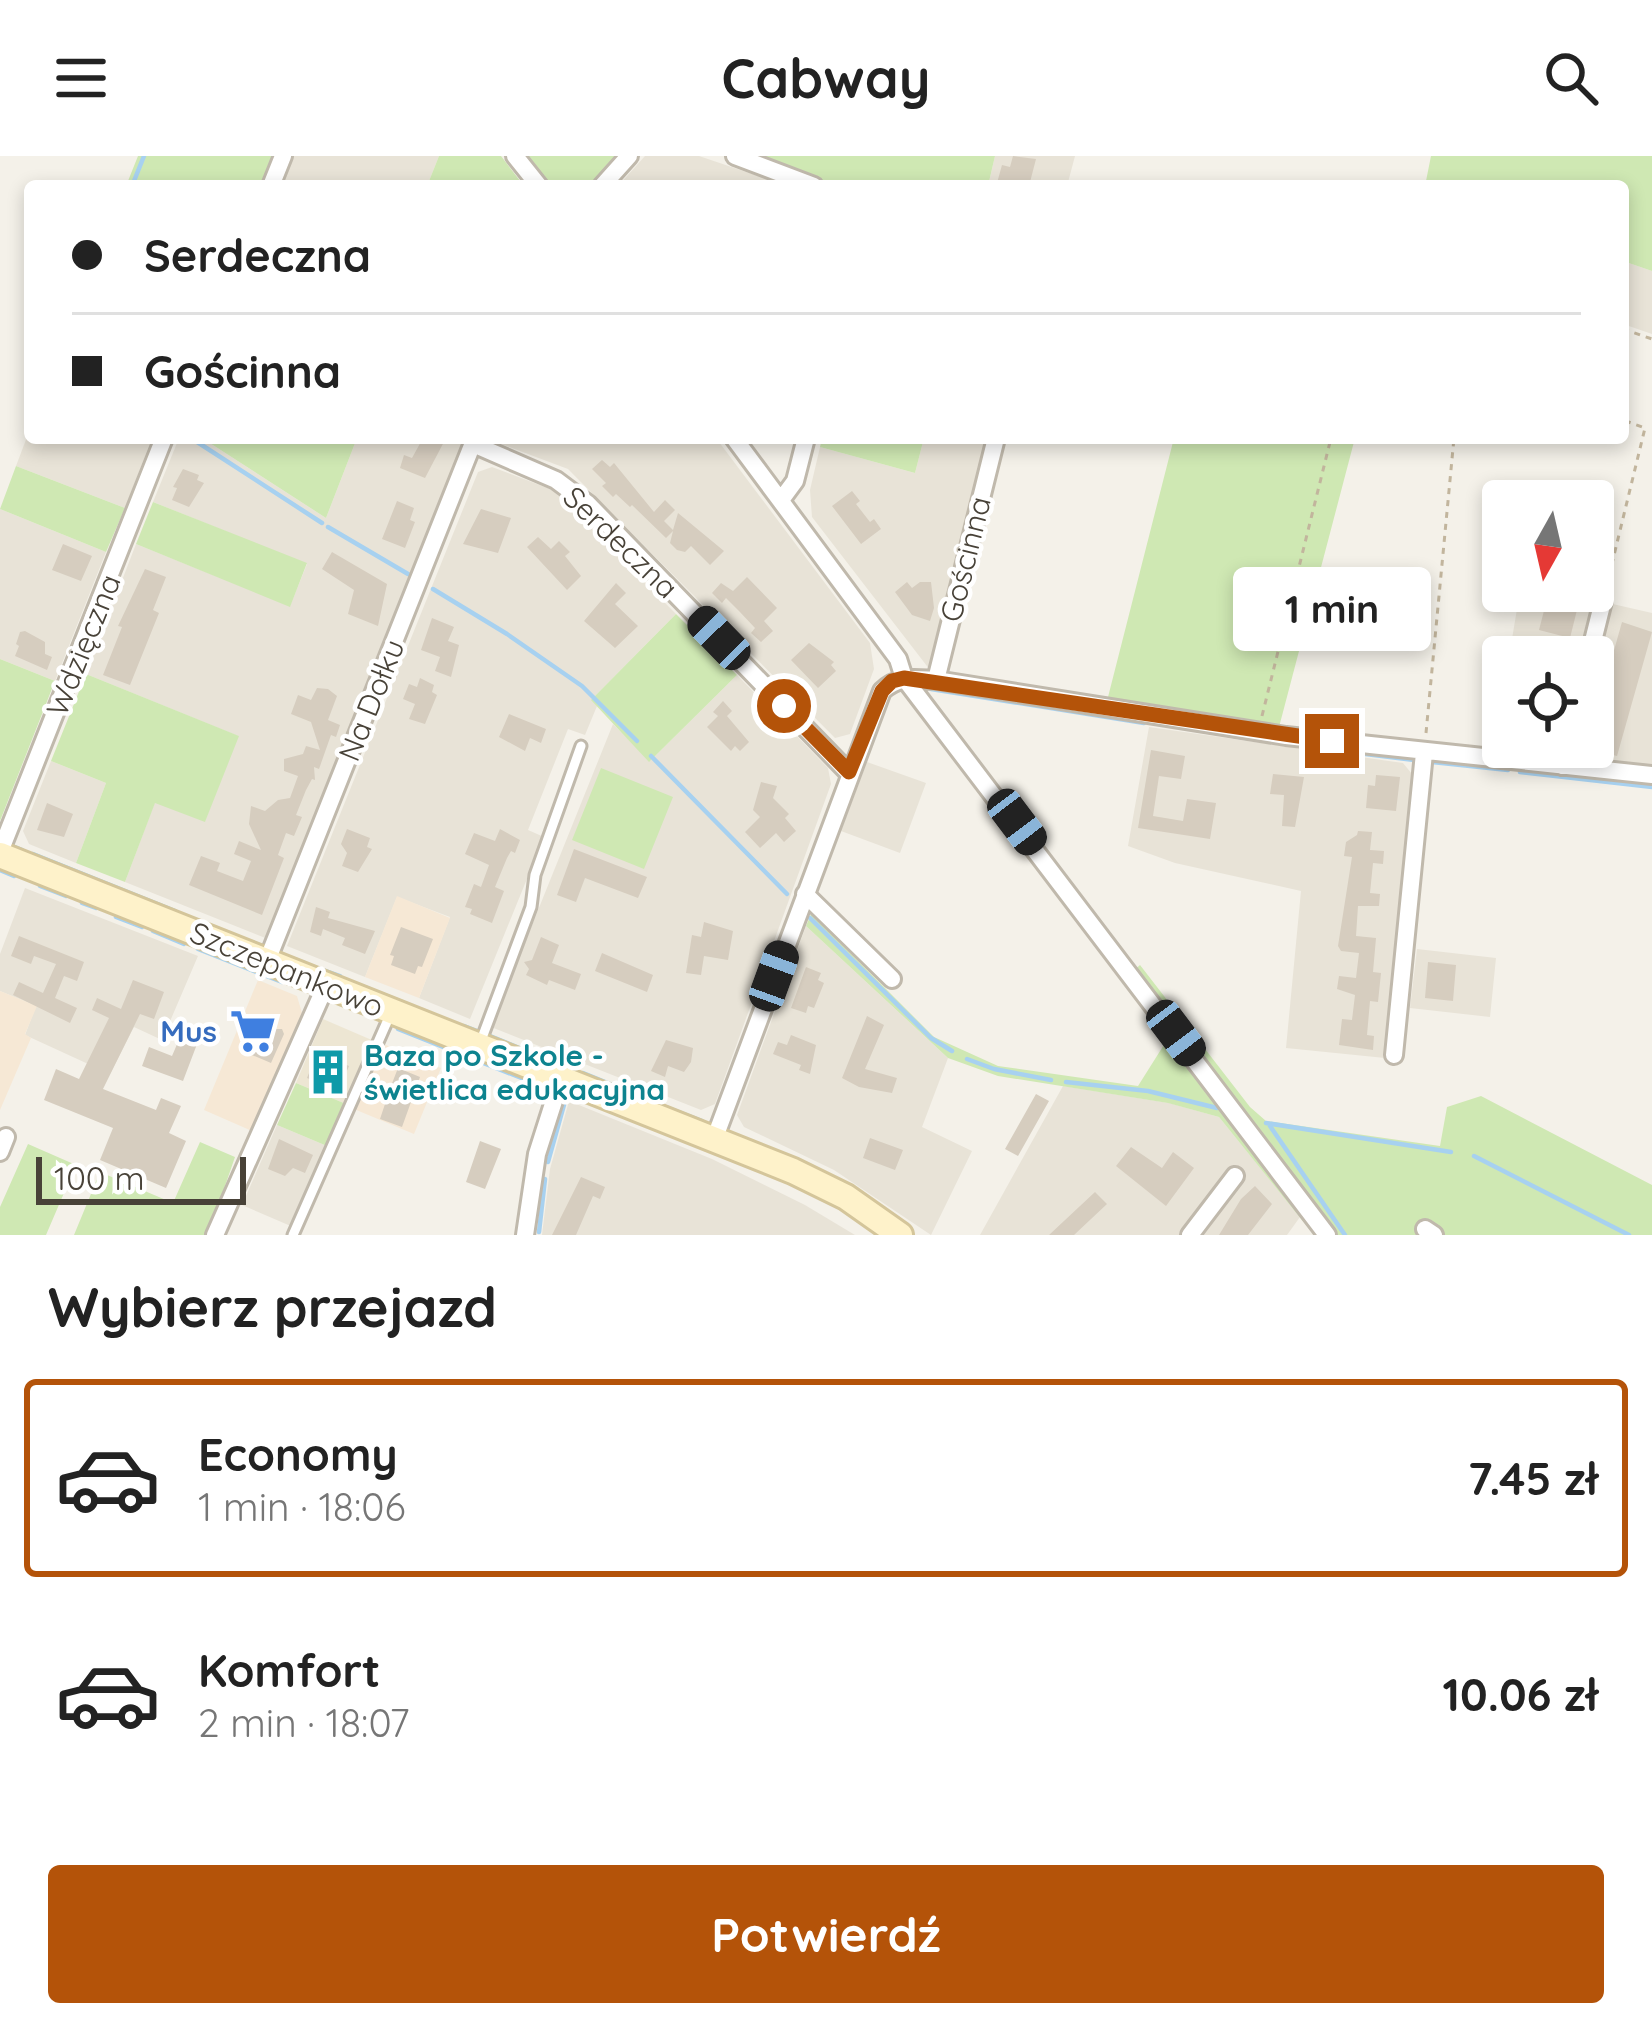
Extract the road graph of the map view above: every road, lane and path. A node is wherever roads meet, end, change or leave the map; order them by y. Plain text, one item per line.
1 (515, 156) edge
2 (629, 156) edge
3 (735, 156) edge
4 (533, 180) edge
5 (607, 180) edge
6 (798, 180) edge
7 (1629, 422) edge
8 (162, 444) edge
9 (473, 444) edge
10 (480, 444) edge
11 (739, 444) edge
12 (805, 444) edge
13 (995, 444) edge
14 (1330, 444) edge
15 (1453, 444) edge
16 (781, 500) junction
17 (1614, 557) edge
18 (904, 678) junction
19 (936, 680) junction
20 (1258, 731) junction
21 (580, 746) dead end
22 (1424, 753) junction
23 (1482, 758) edge
24 (1580, 768) edge
25 (849, 772) junction
26 (1652, 776) edge
27 (0, 853) edge
28 (805, 894) junction
29 (268, 962) junction
30 (892, 979) dead end
31 (326, 985) junction
32 (392, 1011) junction
33 (478, 1046) junction
34 (1394, 1055) dead end
35 (561, 1078) junction
36 (714, 1140) junction
37 (1235, 1176) dead end
38 (215, 1235) edge
39 (293, 1235) edge
40 (525, 1235) edge
41 (900, 1235) edge
42 (1190, 1235) edge
43 (1327, 1235) edge

1 - 4 street
2 - 5 street
3 - 6 street
7 - 17 path
8 - 27 street, Wdzięczna
9 - 29 street, Na Dołku
10 - 25 street, Serdeczna
11 - 16 street
12 - 16 street
13 - 19 street, Gościnna
14 - 20 path
15 - 22 path
16 - 18 street
18 - 19 street
18 - 25 street
18 - 43 street
19 - 20 street
20 - 22 street
21 - 33 lane
22 - 23 street
22 - 34 street
24 - 26 street
25 - 28 street
27 - 29 street, Szczepankowo
28 - 30 street
28 - 36 street
29 - 31 street, Szczepankowo
31 - 32 street, Szczepankowo
31 - 38 street
32 - 33 street, Szczepankowo
32 - 39 lane
33 - 35 street, Szczepankowo
35 - 36 street, Szczepankowo
35 - 40 street
36 - 41 street, Szczepankowo
37 - 42 street

